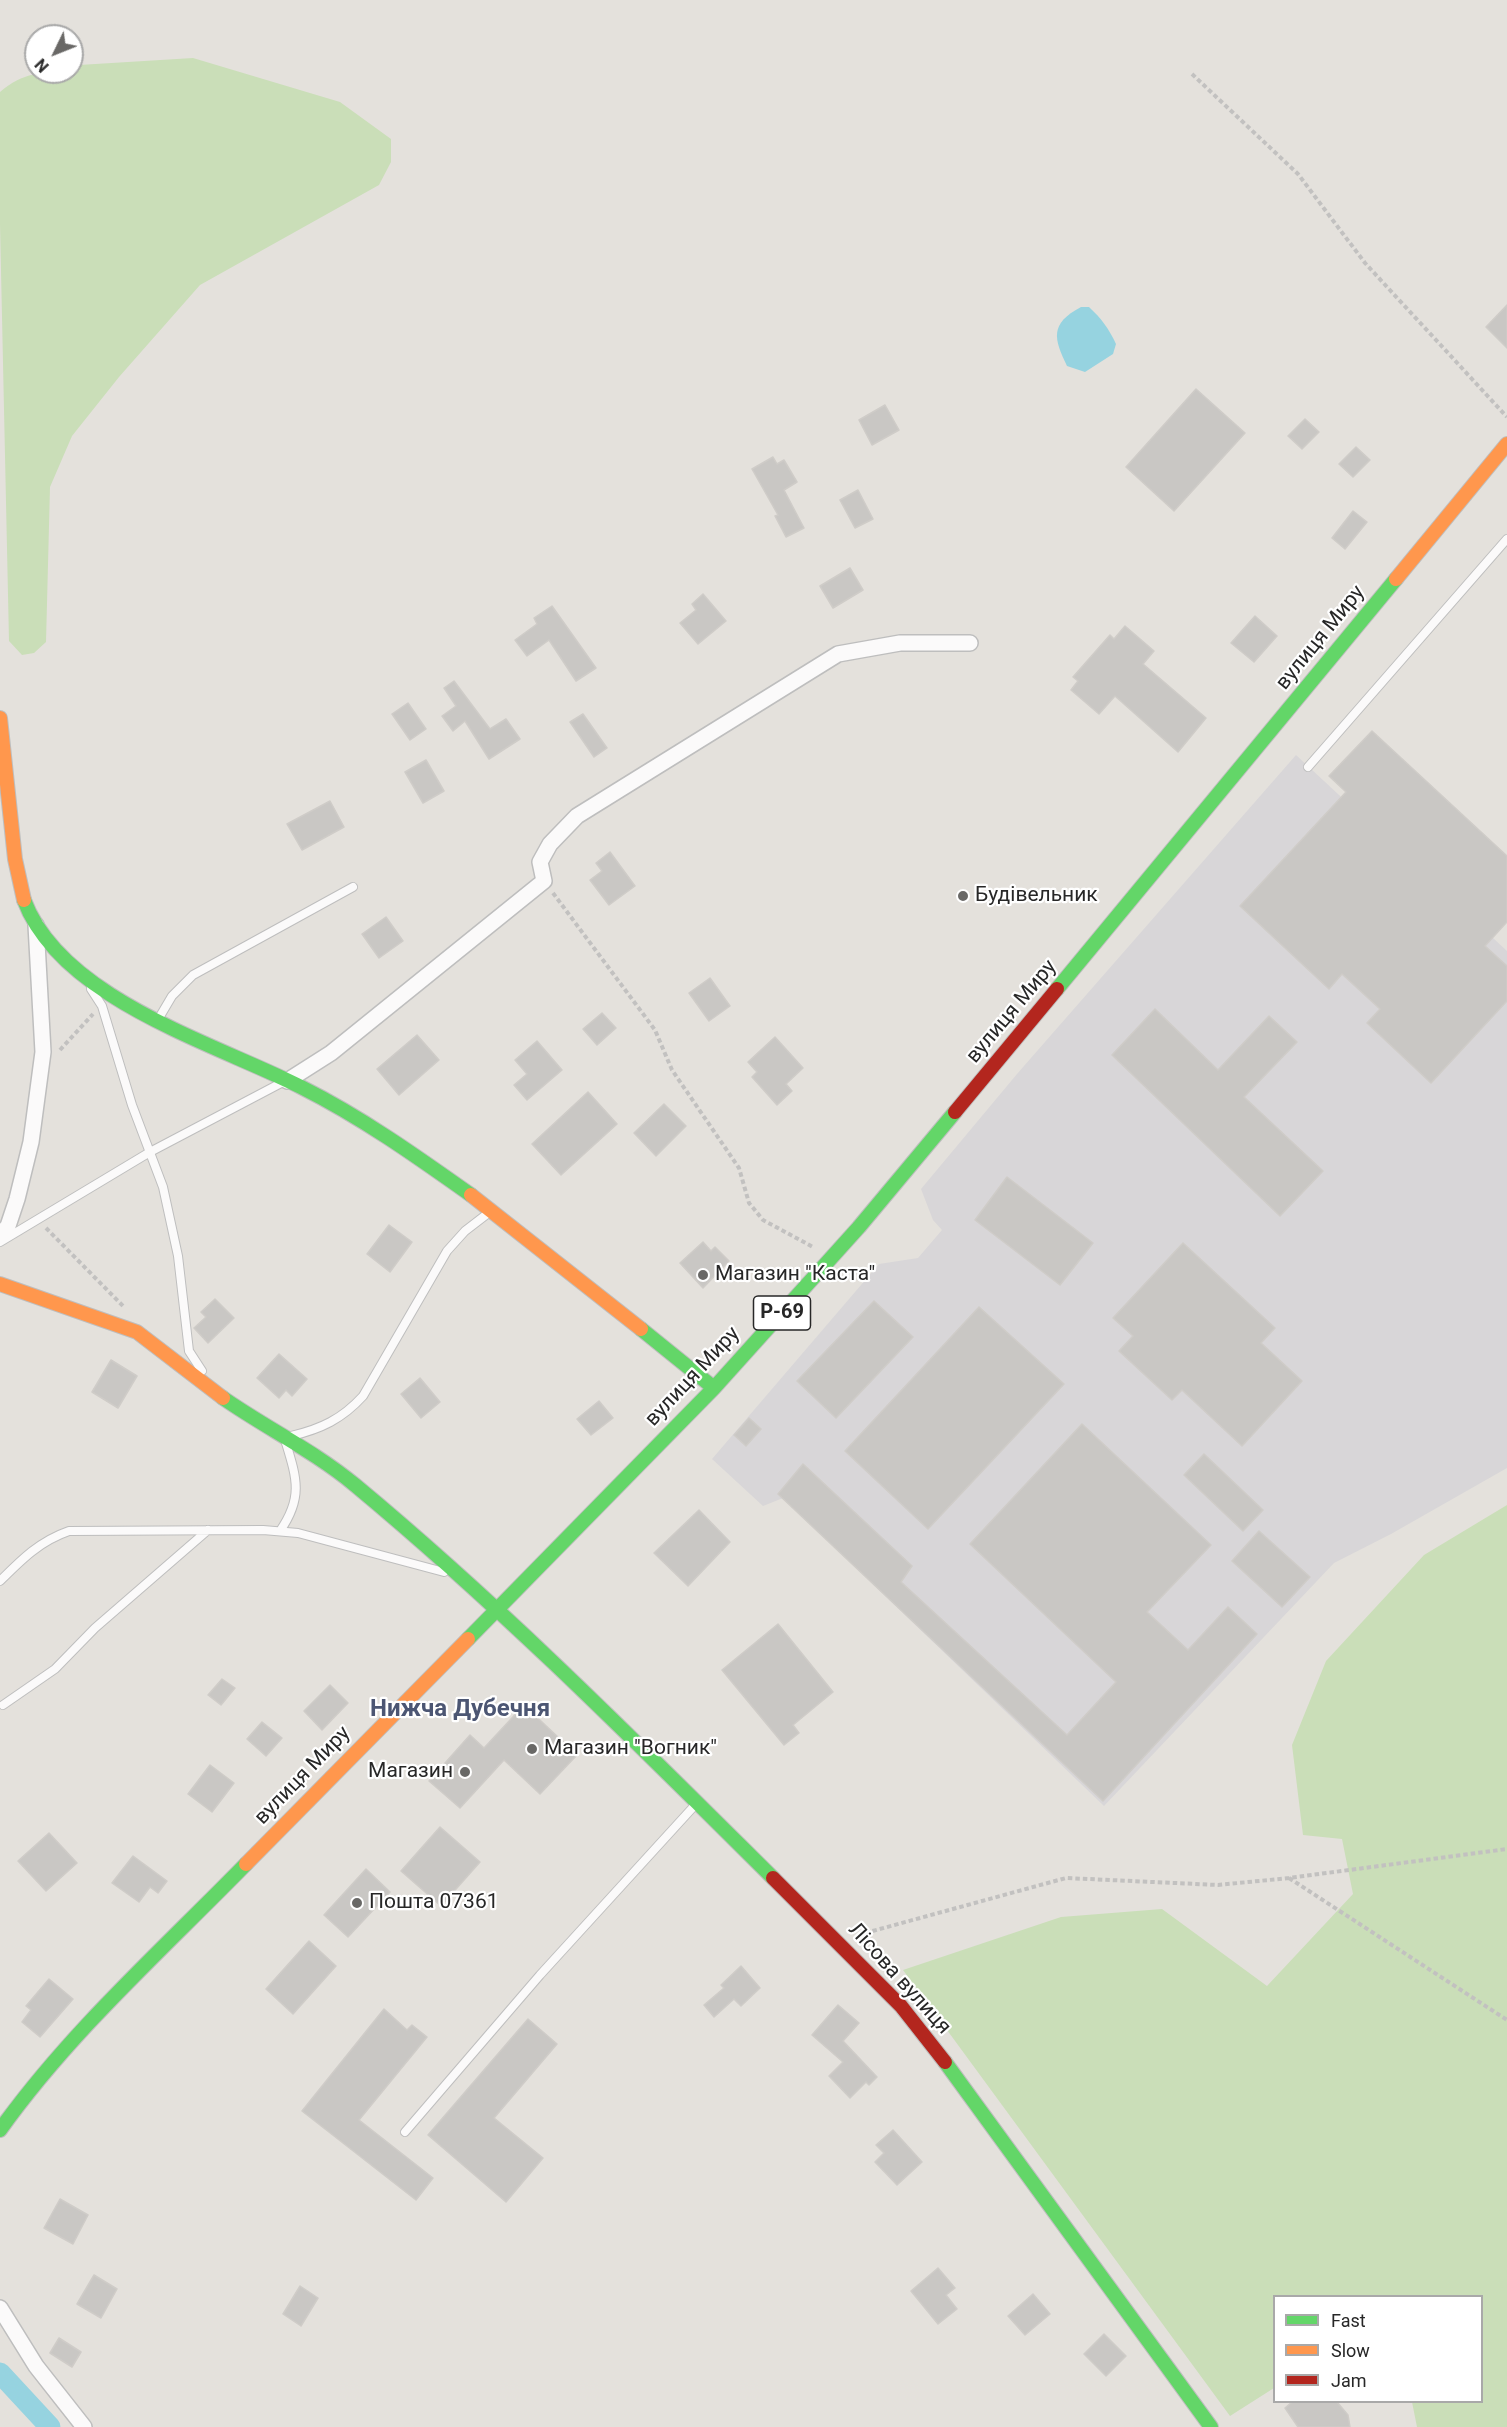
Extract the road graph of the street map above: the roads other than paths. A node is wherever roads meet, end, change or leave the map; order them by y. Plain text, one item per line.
1 (1507, 444) edge
2 (1507, 539) edge
3 (970, 643) dead end
4 (0, 718) edge
5 (1308, 767) dead end
6 (353, 887) dead end
7 (36, 925) junction
8 (81, 972) junction
9 (158, 1019) junction
10 (287, 1081) junction
11 (150, 1152) junction
12 (492, 1210) junction
13 (0, 1235) edge
14 (0, 1242) edge
15 (0, 1284) edge
16 (714, 1388) junction
17 (218, 1395) junction
18 (284, 1438) junction
19 (208, 1530) junction
20 (280, 1532) junction
21 (460, 1576) junction
22 (0, 1581) edge
23 (497, 1610) junction
24 (2, 1704) edge
25 (0, 1715) edge
26 (697, 1803) junction
27 (0, 2130) edge
28 (405, 2132) dead end
29 (0, 2308) edge
30 (84, 2427) edge
31 (1211, 2427) edge

1 - 16 street, вулиця Миру / Р-69
2 - 5 lane
3 - 10 street
4 - 7 street
6 - 9 lane
7 - 8 street
7 - 13 street
8 - 9 street
8 - 11 lane
9 - 10 street
10 - 11 lane
10 - 12 street
11 - 14 lane
11 - 17 lane
12 - 16 street
12 - 18 lane
15 - 17 street, Лісова вулиця
16 - 23 street, вулиця Миру / Р-69
17 - 18 street, Лісова вулиця
18 - 20 lane
18 - 21 street, Лісова вулиця
19 - 20 lane
19 - 22 lane
19 - 24 lane
20 - 21 lane
21 - 23 street, Лісова вулиця
23 - 26 street, Лісова вулиця
23 - 27 street, вулиця Миру / Р-69
24 - 25 lane
26 - 28 lane
26 - 31 street, Лісова вулиця
29 - 30 street

